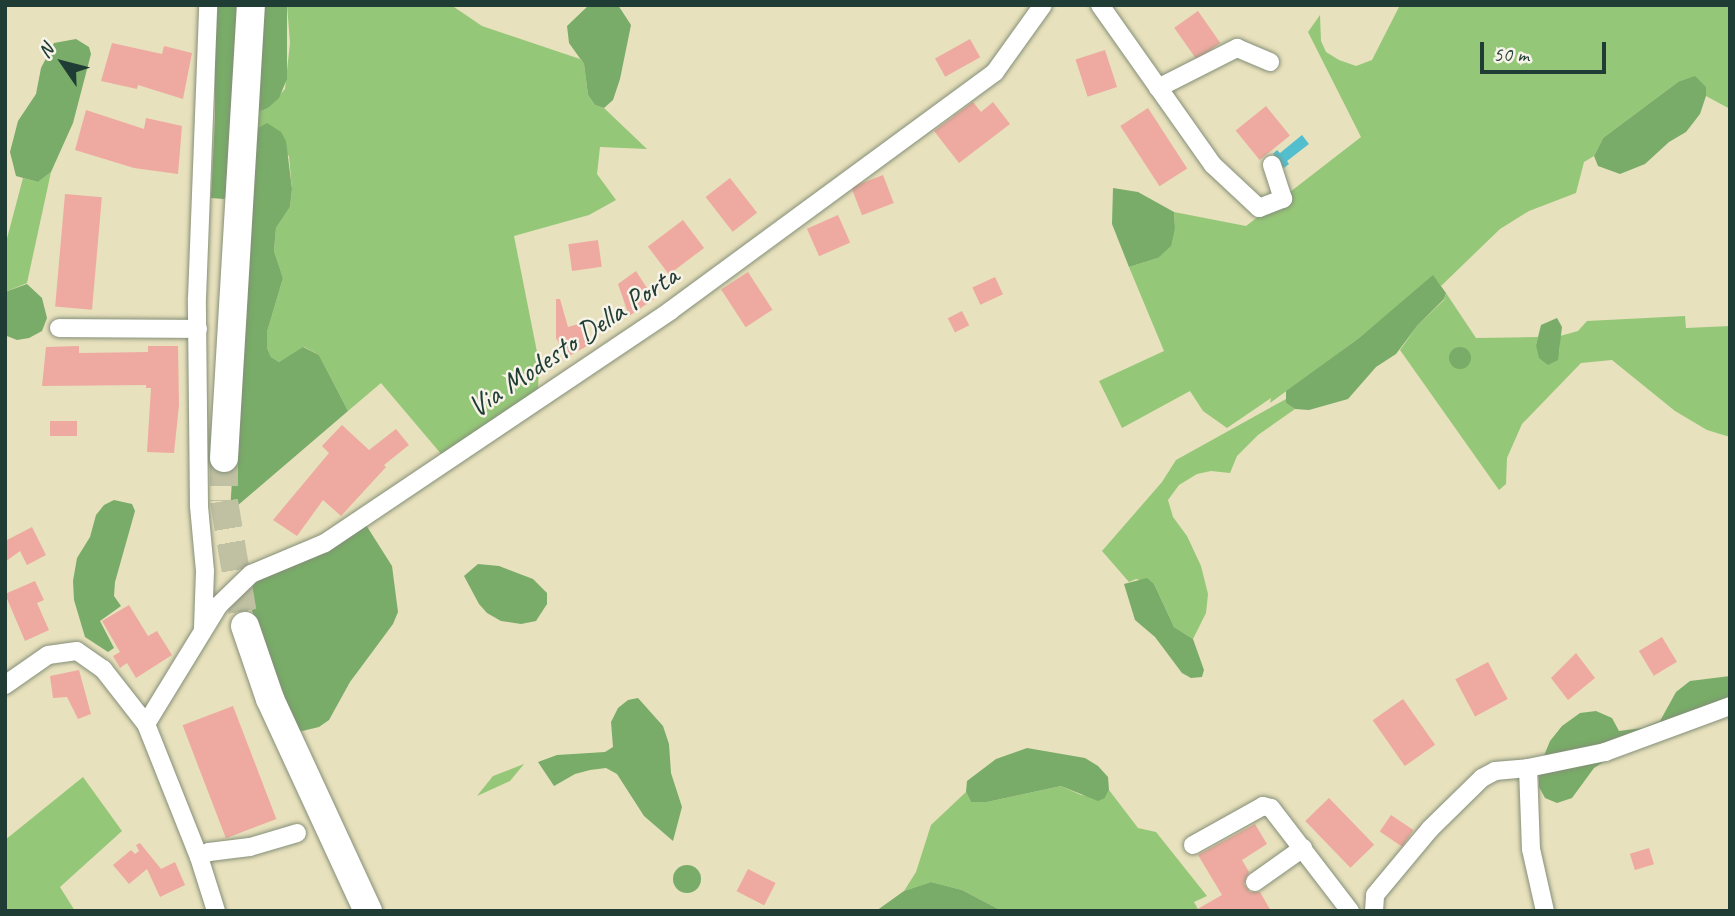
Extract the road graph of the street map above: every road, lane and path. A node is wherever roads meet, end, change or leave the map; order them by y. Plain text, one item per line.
1 (208, 5) edge
2 (251, 5) edge
3 (1043, 5) edge
4 (1100, 5) edge
5 (1270, 62) dead end
6 (1158, 88) junction
7 (1272, 165) dead end
8 (59, 328) dead end
9 (198, 329) junction
10 (224, 458) tunnel mouth
11 (245, 626) tunnel mouth
12 (203, 631) junction
13 (5, 685) edge
14 (1730, 706) edge
15 (146, 724) junction
16 (1528, 768) junction
17 (297, 833) dead end
18 (1194, 845) dead end
19 (1303, 848) junction
20 (200, 857) junction
21 (1255, 882) dead end
22 (1375, 903) edge
23 (216, 911) edge
24 (368, 911) edge
25 (1350, 911) edge
26 (1362, 911) edge
27 (1545, 911) edge

1 - 9 street
2 - 10 highway
3 - 12 street, Via Modesto Della Porta
4 - 6 street
5 - 6 street
6 - 7 street
8 - 9 street
9 - 12 street
11 - 24 highway
12 - 15 street, Via Modesto Della Porta
13 - 15 street
14 - 16 street
15 - 20 street
16 - 22 street
16 - 27 street
17 - 20 street
18 - 19 street
19 - 21 street
19 - 25 street
20 - 23 street
22 - 26 street

